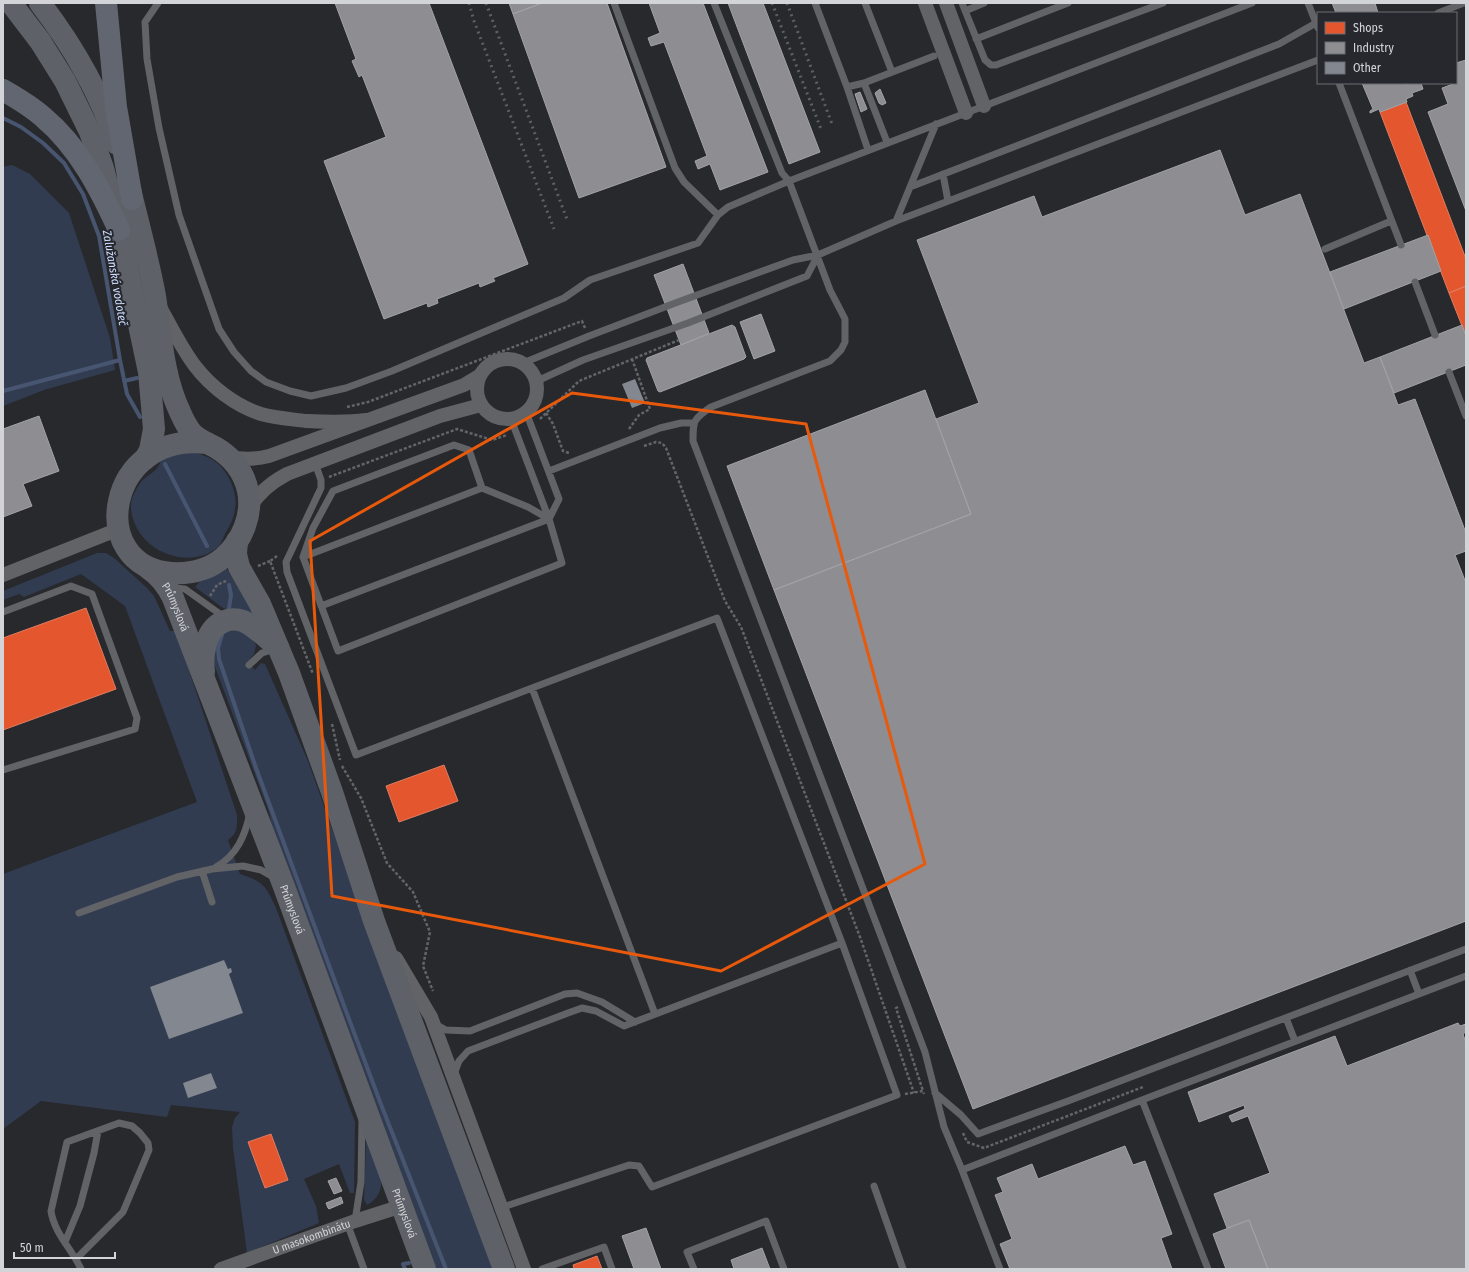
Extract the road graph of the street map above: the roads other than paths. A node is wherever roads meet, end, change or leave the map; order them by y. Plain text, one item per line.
1 (11, 3) edge
2 (40, 3) edge
3 (106, 3) edge
4 (158, 3) edge
5 (614, 3) edge
6 (714, 3) edge
7 (815, 3) edge
8 (865, 3) edge
9 (925, 3) edge
10 (946, 3) edge
11 (962, 3) edge
12 (984, 3) edge
13 (1068, 3) edge
14 (1163, 3) edge
15 (1252, 3) edge
16 (1308, 3) edge
17 (1464, 3) edge
18 (964, 11) junction
19 (1441, 12) edge
20 (1317, 25) edge
21 (976, 39) junction
22 (934, 56) dead end
23 (1317, 60) edge
24 (892, 72) junction
25 (864, 83) junction
26 (1339, 84) edge
27 (847, 87) junction
28 (3, 90) edge
29 (984, 106) junction
30 (966, 113) junction
31 (936, 124) junction
32 (887, 142) junction
33 (868, 150) junction
34 (943, 174) junction
35 (789, 181) junction
36 (910, 187) junction
37 (132, 199) junction
38 (948, 201) junction
39 (718, 215) junction
40 (896, 220) junction
41 (1392, 221) junction
42 (119, 230) junction
43 (1401, 245) dead end
44 (1325, 249) dead end
45 (818, 255) junction
46 (1415, 282) dead end
47 (155, 298) junction
48 (1435, 335) dead end
49 (523, 363) junction
50 (1449, 372) dead end
51 (479, 376) junction
52 (537, 381) junction
53 (481, 405) junction
54 (526, 412) junction
55 (1466, 416) edge
56 (511, 419) junction
57 (366, 420) junction
58 (693, 423) junction
59 (207, 444) junction
60 (227, 456) junction
61 (145, 459) junction
62 (315, 463) junction
63 (549, 471) junction
64 (482, 488) junction
65 (249, 510) junction
66 (549, 519) junction
67 (119, 529) junction
68 (237, 541) junction
69 (303, 557) junction
70 (139, 562) junction
71 (3, 575) edge
72 (168, 587) junction
73 (321, 606) junction
74 (3, 612) edge
75 (220, 614) dead end
76 (279, 648) junction
77 (249, 665) dead end
78 (207, 683) junction
79 (532, 688) junction
80 (3, 770) edge
81 (252, 803) junction
82 (212, 869) junction
83 (202, 871) junction
84 (283, 884) junction
85 (212, 902) dead end
86 (79, 913) dead end
87 (374, 921) junction
88 (842, 943) junction
89 (1466, 949) edge
90 (1410, 970) junction
91 (1466, 976) edge
92 (1419, 994) junction
93 (655, 1014) junction
94 (1286, 1018) junction
95 (635, 1022) junction
96 (434, 1023) junction
97 (1296, 1041) junction
98 (453, 1076) junction
99 (935, 1093) junction
100 (1142, 1100) junction
101 (363, 1102) junction
102 (98, 1131) junction
103 (962, 1170) junction
104 (874, 1186) dead end
105 (402, 1206) junction
106 (500, 1208) junction
107 (351, 1222) junction
108 (65, 1242) junction
109 (76, 1259) junction
110 (81, 1269) edge
111 (221, 1269) edge
112 (364, 1269) edge
113 (425, 1269) edge
114 (504, 1269) edge
115 (524, 1269) edge
116 (542, 1269) edge
117 (612, 1269) edge
118 (694, 1269) edge
119 (784, 1269) edge
120 (903, 1269) edge
121 (1000, 1269) edge
122 (1208, 1269) edge

1 - 42 main road
2 - 37 main road
3 - 37 highway
4 - 39 lane
5 - 39 lane
6 - 35 lane
7 - 27 lane
8 - 24 lane
9 - 30 street
10 - 29 street
11 - 18 lane
12 - 18 lane
13 - 21 lane
14 - 21 lane
15 - 29 lane
16 - 20 lane
17 - 19 lane
18 - 21 lane
20 - 34 lane
22 - 24 lane
23 - 38 lane
24 - 25 lane
25 - 27 lane
25 - 32 lane
26 - 41 lane
27 - 33 lane
28 - 42 highway
29 - 30 lane
30 - 31 lane
31 - 32 lane
31 - 36 lane
32 - 33 lane
33 - 35 lane
34 - 36 lane
34 - 38 lane
35 - 39 lane
35 - 45 lane
36 - 40 lane
37 - 47 main road
38 - 40 lane
40 - 45 lane
41 - 43 lane
41 - 44 lane
42 - 61 main road
45 - 49 lane
45 - 52 lane
45 - 58 lane
46 - 48 lane
47 - 57 street
47 - 59 main road
49 - 51 street
49 - 52 street
50 - 55 lane
51 - 53 street
51 - 57 street
52 - 54 street
53 - 56 street
53 - 62 street
54 - 56 street
54 - 63 lane
56 - 66 lane
57 - 60 street
58 - 63 lane
58 - 99 lane
59 - 60 main road
59 - 61 main road
60 - 65 main road
61 - 67 main road
62 - 65 street
62 - 79 lane
63 - 66 lane
64 - 66 lane
64 - 69 lane
64 - 69 lane
65 - 68 main road
66 - 73 lane
66 - 73 lane
67 - 70 main road
67 - 71 street
68 - 70 main road
68 - 76 main road
69 - 73 lane
70 - 72 main road, Průmyslová
72 - 75 lane
72 - 78 main road, Průmyslová
74 - 80 lane
76 - 77 lane
76 - 78 main road
76 - 87 main road
78 - 81 main road, Průmyslová
79 - 88 lane
79 - 93 lane
81 - 82 lane
81 - 84 main road, Průmyslová
82 - 83 lane
82 - 84 lane
83 - 85 lane
83 - 86 lane
84 - 101 main road, Průmyslová
87 - 96 street
87 - 114 main road
88 - 93 lane
88 - 106 lane
89 - 90 lane
90 - 92 lane
90 - 94 lane
91 - 92 lane
92 - 97 lane
93 - 95 lane
94 - 97 lane
94 - 99 lane
95 - 96 lane
95 - 98 lane
96 - 98 street
97 - 100 lane
98 - 106 street
99 - 103 lane
100 - 103 lane
100 - 122 lane
101 - 105 main road, Průmyslová
101 - 107 lane
102 - 108 lane
102 - 108 lane
102 - 109 lane
103 - 121 lane
104 - 120 lane
105 - 107 street, U masokombinátu
105 - 113 main road, Průmyslová
106 - 115 street
107 - 111 street, U masokombinátu
107 - 112 lane
108 - 109 lane
109 - 110 lane
116 - 117 lane
118 - 119 lane

